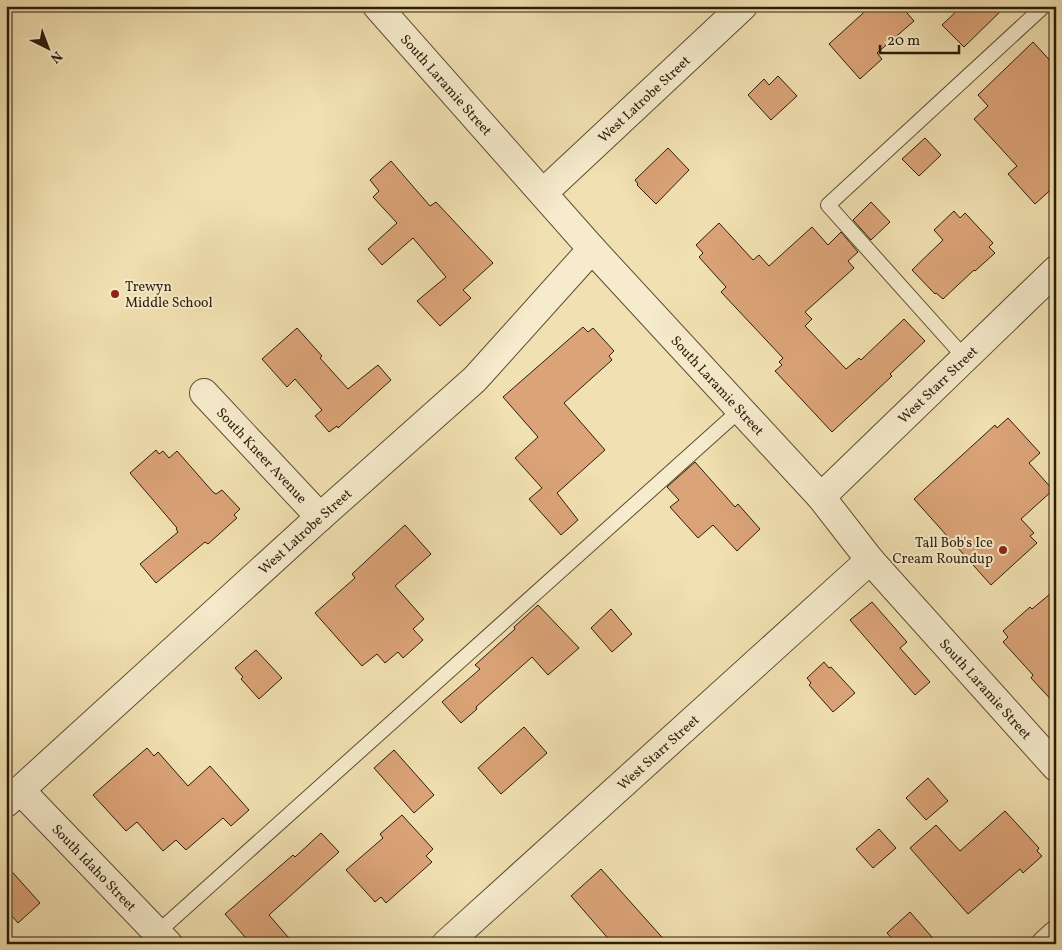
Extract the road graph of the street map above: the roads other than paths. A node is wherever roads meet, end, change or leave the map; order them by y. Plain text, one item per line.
1 (377, 6) edge
2 (743, 6) edge
3 (1044, 6) edge
4 (543, 193) junction
5 (592, 249) junction
6 (1056, 270) edge
7 (965, 358) junction
8 (204, 392) dead end
9 (740, 410) junction
10 (821, 497) junction
11 (320, 517) junction
12 (870, 560) junction
13 (1056, 767) edge
14 (13, 797) edge
15 (1056, 935) edge
16 (163, 938) edge
17 (446, 944) edge
18 (1046, 944) edge

1 - 4 street, South Laramie Street
2 - 4 street, West Latrobe Street
3 - 7 lane
4 - 5 street, South Laramie Street
5 - 9 street, South Laramie Street
5 - 11 street, West Latrobe Street
6 - 7 street, West Starr Street
7 - 10 street, West Starr Street
8 - 11 street, South Kneer Avenue
9 - 10 street, South Laramie Street
9 - 16 lane
10 - 12 street, South Laramie Street
11 - 14 street, West Latrobe Street
12 - 13 street, South Laramie Street
12 - 17 street, West Starr Street
14 - 16 street, South Idaho Street
15 - 18 street

